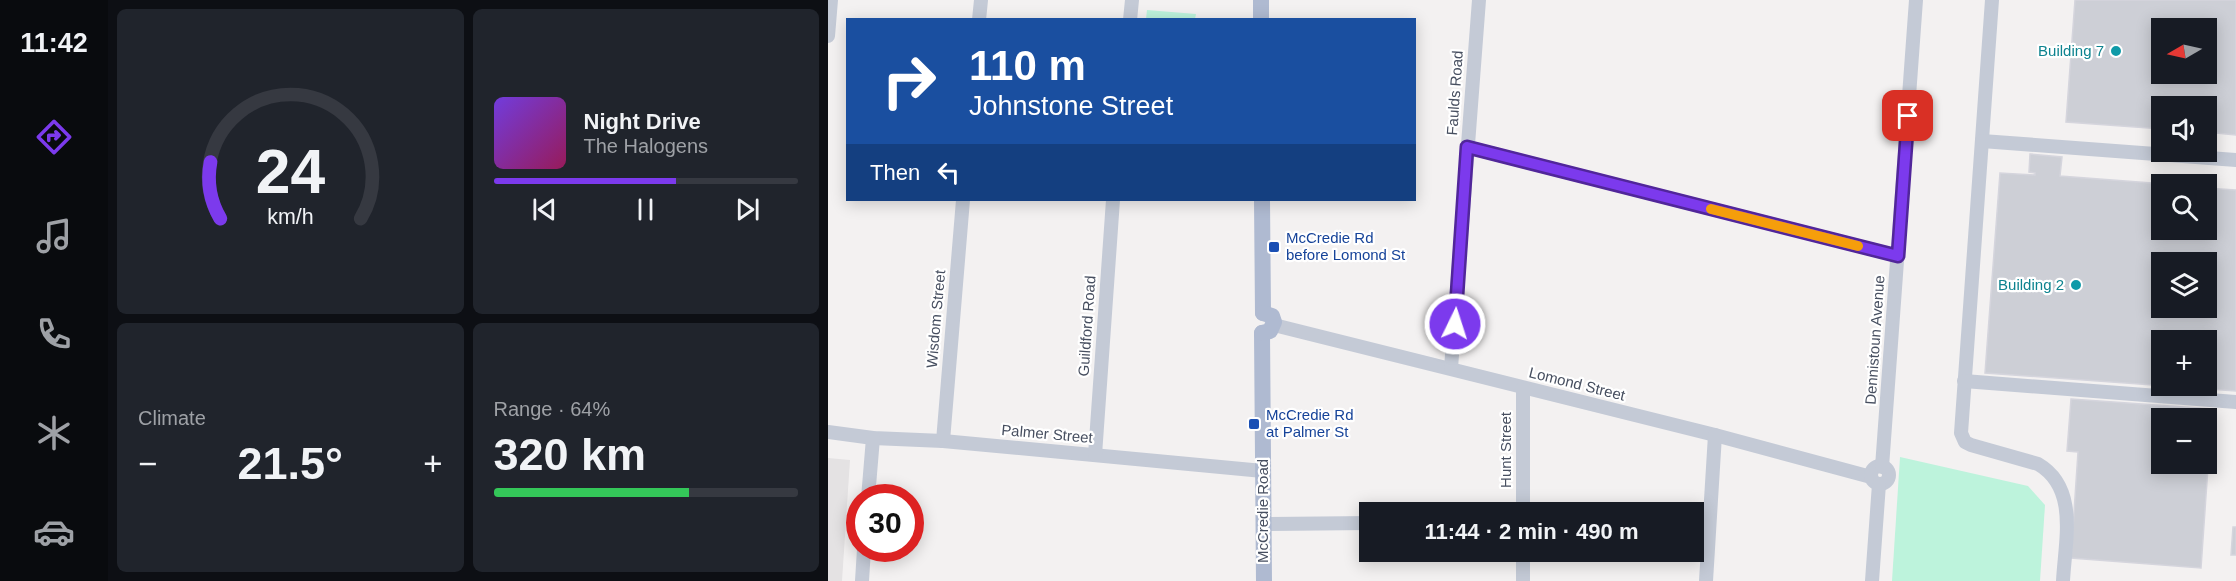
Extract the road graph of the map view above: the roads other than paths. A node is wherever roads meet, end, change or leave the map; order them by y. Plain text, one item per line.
1 (831, 0) edge
2 (981, 0) edge
3 (1132, 0) edge
4 (1261, 0) edge
5 (1479, 0) edge
6 (1916, 0) edge
7 (1992, 0) edge
8 (980, 18) edge
9 (1130, 18) edge
10 (1261, 18) edge
11 (828, 36) edge
12 (1982, 141) junction
13 (1467, 147) junction
14 (2236, 160) edge
15 (963, 201) edge
16 (1113, 201) edge
17 (1262, 201) edge
18 (1898, 256) junction
19 (1266, 324) junction
20 (1451, 368) junction
21 (1964, 381) junction
22 (1523, 388) junction
23 (2236, 402) edge
24 (828, 432) edge
25 (1715, 435) junction
26 (873, 438) junction
27 (943, 441) junction
28 (1095, 455) junction
29 (1263, 471) junction
30 (1875, 480) junction
31 (869, 484) edge
32 (1523, 502) edge
33 (1359, 523) edge
34 (1264, 524) junction
35 (863, 562) edge
36 (1523, 562) edge
37 (862, 581) edge
38 (1264, 581) edge
39 (1522, 581) edge
40 (1706, 581) edge
41 (1872, 581) edge
42 (2063, 581) edge

1 - 11 street
2 - 8 street
3 - 9 street
4 - 10 main road
5 - 13 street, Faulds Road
6 - 18 street, Dennistoun Avenue
7 - 12 street
12 - 14 street
12 - 21 street
13 - 18 street
13 - 20 street, Faulds Road
15 - 27 street, Wisdom Street
16 - 28 street, Guildford Road
17 - 19 main road, McCredie Road
18 - 30 street, Dennistoun Avenue
19 - 20 street, Lomond Street
19 - 29 main road, McCredie Road
20 - 22 street, Lomond Street
21 - 23 street
21 - 42 street
22 - 25 street, Lomond Street
22 - 32 street, Hunt Street
24 - 26 street, Palmer Street
25 - 30 street, Lomond Street
25 - 40 street
26 - 27 street, Palmer Street
26 - 31 street
27 - 28 street, Palmer Street
28 - 29 street, Palmer Street
29 - 34 main road, McCredie Road
30 - 41 street
33 - 34 street
34 - 38 main road, McCredie Road
35 - 37 street
36 - 39 street

